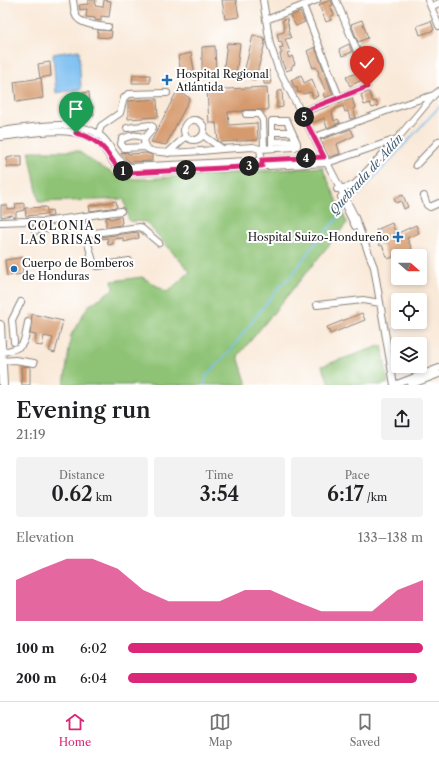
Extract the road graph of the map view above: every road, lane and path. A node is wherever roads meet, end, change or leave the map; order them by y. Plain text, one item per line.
1 (73, 0) edge
2 (263, 0) edge
3 (317, 0) edge
4 (336, 0) edge
5 (428, 0) edge
6 (439, 3) edge
7 (303, 5) junction
8 (431, 7) junction
9 (266, 20) junction
10 (439, 26) edge
11 (108, 27) dead end
12 (357, 51) dead end
13 (367, 87) dead end
14 (439, 91) edge
15 (167, 93) dead end
16 (434, 95) junction
17 (339, 96) junction
18 (301, 112) junction
19 (246, 114) dead end
20 (101, 126) junction
21 (127, 128) dead end
22 (86, 129) junction
23 (0, 131) edge
24 (272, 132) junction
25 (291, 132) junction
26 (98, 135) junction
27 (203, 135) junction
28 (186, 136) junction
29 (0, 137) edge
30 (314, 137) junction
31 (145, 138) junction
32 (397, 139) junction
33 (195, 140) junction
34 (439, 141) edge
35 (272, 145) junction
36 (145, 147) junction
37 (262, 148) junction
38 (222, 149) junction
39 (195, 151) junction
40 (168, 153) junction
41 (326, 160) junction
42 (262, 163) junction
43 (416, 165) dead end
44 (339, 189) junction
45 (424, 196) dead end
46 (439, 203) edge
47 (121, 211) dead end
48 (81, 218) junction
49 (0, 222) edge
50 (360, 233) junction
51 (86, 234) junction
52 (158, 244) dead end
53 (129, 261) dead end
54 (21, 302) dead end
55 (380, 303) junction
56 (317, 305) dead end
57 (12, 320) junction
58 (28, 322) dead end
59 (0, 324) edge
60 (14, 342) dead end
61 (2, 356) junction
62 (34, 363) dead end
63 (439, 368) edge
64 (439, 374) edge
65 (3, 385) edge
66 (394, 385) edge
67 (410, 385) edge

1 - 11 street
2 - 9 street
3 - 7 street
4 - 12 street
5 - 8 street
6 - 8 street
7 - 9 street
7 - 17 street
8 - 10 street
9 - 18 street
13 - 17 street
14 - 16 street
15 - 20 street
16 - 30 street
16 - 32 street
17 - 18 street
18 - 30 street
19 - 37 street
20 - 22 street
20 - 26 street
21 - 31 street
22 - 23 street
22 - 26 street
24 - 25 street
24 - 25 street
24 - 35 street
25 - 35 street
26 - 42 street
27 - 28 street
27 - 33 street
27 - 38 street
28 - 33 street
28 - 40 street
29 - 42 street
30 - 41 street
31 - 36 street
31 - 36 street
32 - 41 street
32 - 44 street
33 - 39 street
34 - 43 street
35 - 37 street
36 - 40 street
37 - 38 street
37 - 42 street
38 - 39 street
39 - 40 street
41 - 42 street
41 - 44 street
44 - 50 street
44 - 50 street
45 - 46 street
47 - 48 street
48 - 49 street
48 - 51 street
50 - 55 street
51 - 52 street
51 - 53 street
54 - 57 street
55 - 56 street
55 - 66 street
57 - 59 street
57 - 60 street
58 - 61 street
59 - 61 main road
61 - 62 street
61 - 65 main road
63 - 66 street
64 - 67 street

